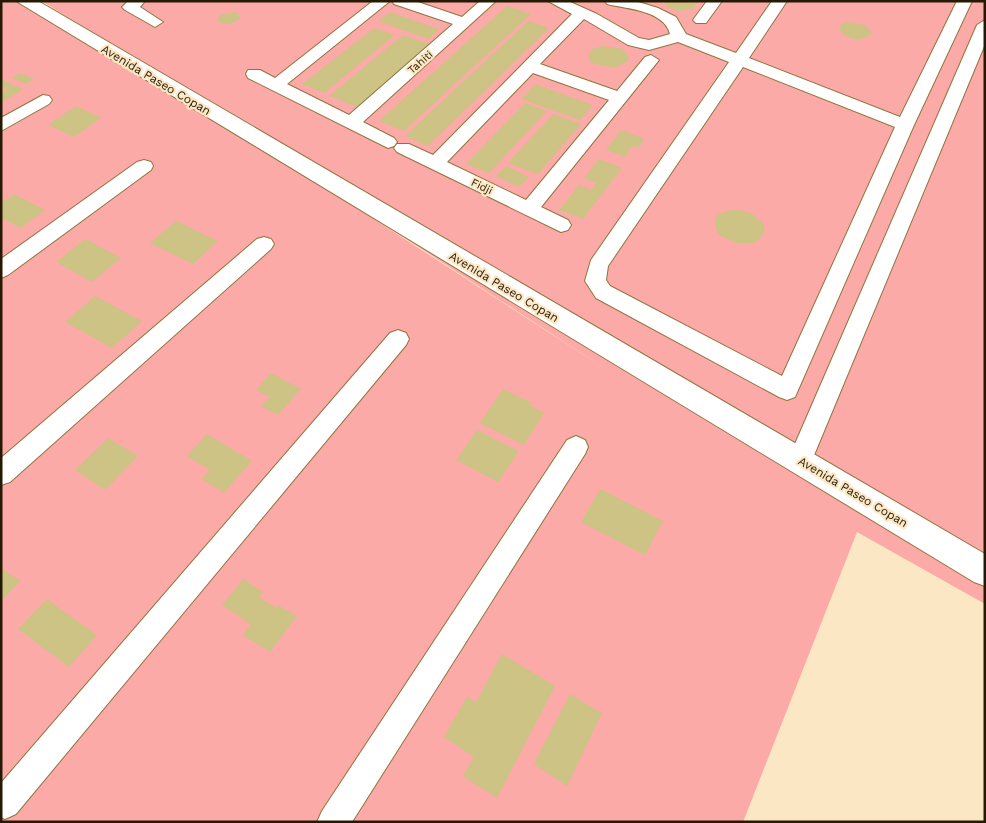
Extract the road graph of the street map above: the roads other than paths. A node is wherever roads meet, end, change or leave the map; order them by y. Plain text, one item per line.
1 (25, 1) edge
2 (383, 1) edge
3 (399, 1) edge
4 (489, 1) edge
5 (555, 1) edge
6 (613, 1) edge
7 (715, 1) edge
8 (780, 1) edge
9 (965, 1) edge
10 (130, 3) edge
11 (581, 13) junction
12 (701, 20) dead end
13 (154, 22) dead end
14 (464, 23) junction
15 (985, 25) edge
16 (679, 37) junction
17 (651, 60) dead end
18 (738, 60) junction
19 (529, 66) junction
20 (254, 74) dead end
21 (276, 85) junction
22 (620, 98) junction
23 (43, 100) dead end
24 (351, 123) junction
25 (905, 124) junction
26 (1, 126) edge
27 (435, 164) junction
28 (144, 166) dead end
29 (529, 209) junction
30 (561, 225) dead end
31 (264, 244) dead end
32 (1, 270) edge
33 (398, 339) dead end
34 (576, 447) dead end
35 (800, 460) junction
36 (1, 474) edge
37 (985, 570) edge
38 (7, 808) edge
39 (333, 822) edge

1 - 35 main road, Avenida Paseo Copan
2 - 21 street
3 - 14 street
4 - 14 street, Tahiti
5 - 11 street
6 - 16 street
7 - 12 street
8 - 18 street
9 - 25 street
10 - 13 street
11 - 16 street
11 - 19 street
14 - 24 street, Tahiti
15 - 35 street
16 - 18 street
17 - 22 street
18 - 25 street
18 - 25 street
19 - 22 street
19 - 27 street
20 - 21 street, Fidji
21 - 24 street, Fidji
22 - 29 street
23 - 26 street
24 - 27 street, Fidji
27 - 29 street, Fidji
28 - 32 street
29 - 30 street, Fidji
31 - 36 street
33 - 38 street
34 - 39 street
35 - 37 main road, Avenida Paseo Copan

